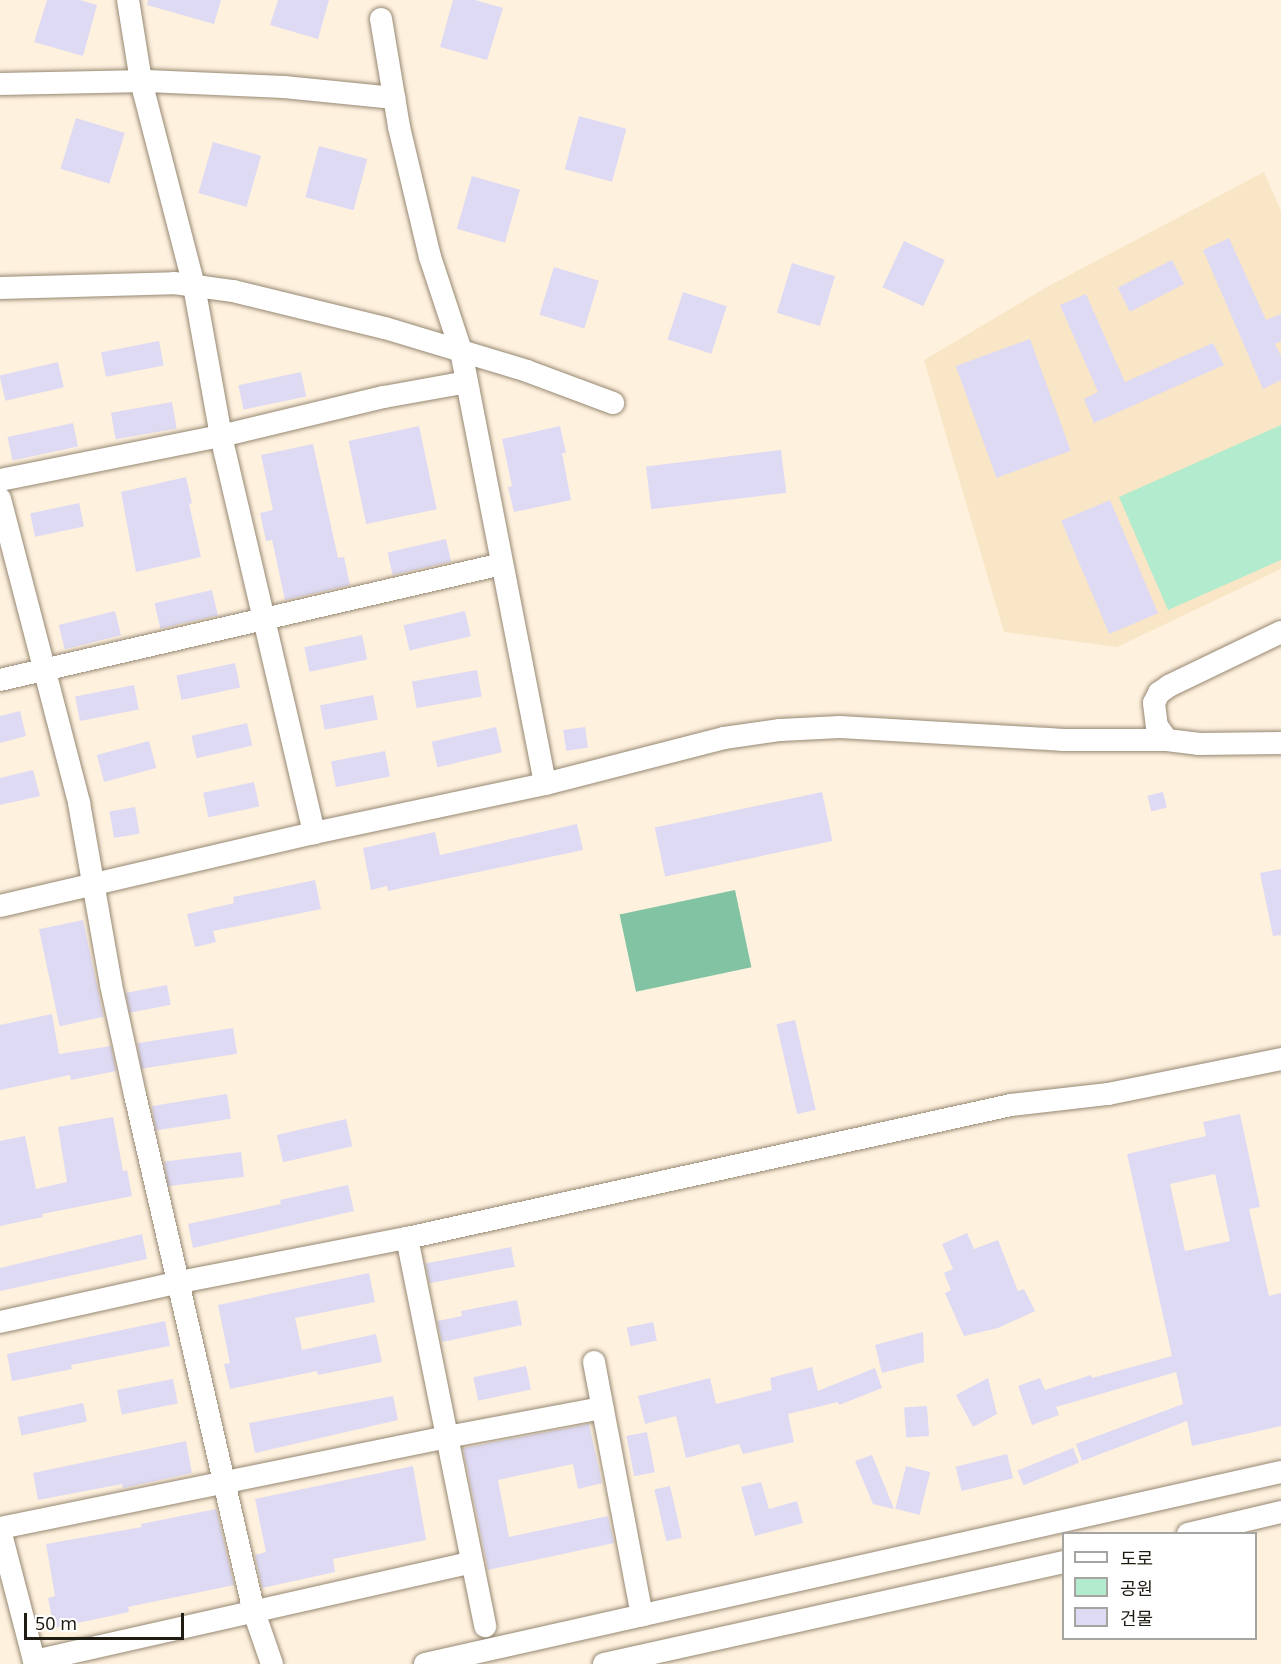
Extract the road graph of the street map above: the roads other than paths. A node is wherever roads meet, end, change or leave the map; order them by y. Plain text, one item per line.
1 (128, 0) edge
2 (381, 19) dead end
3 (141, 81) junction
4 (0, 84) edge
5 (394, 98) junction
6 (194, 286) junction
7 (0, 288) edge
8 (461, 351) junction
9 (467, 382) junction
10 (613, 403) dead end
11 (221, 436) junction
12 (0, 480) edge
13 (0, 499) edge
14 (502, 564) junction
15 (264, 620) junction
16 (1281, 632) edge
17 (45, 670) junction
18 (0, 680) edge
19 (1167, 740) junction
20 (1281, 742) edge
21 (544, 784) junction
22 (314, 832) junction
23 (93, 883) junction
24 (0, 906) edge
25 (1281, 1059) edge
26 (407, 1238) junction
27 (180, 1282) junction
28 (0, 1322) edge
29 (594, 1362) dead end
30 (602, 1408) junction
31 (447, 1437) junction
32 (1281, 1472) edge
33 (225, 1481) junction
34 (1281, 1512) edge
35 (0, 1529) edge
36 (1192, 1532) edge
37 (472, 1562) junction
38 (1062, 1562) edge
39 (254, 1612) junction
40 (642, 1616) junction
41 (485, 1626) dead end
42 (34, 1662) edge
43 (272, 1664) edge
44 (425, 1664) edge
45 (604, 1664) edge

1 - 3 street
2 - 5 street
3 - 4 street
3 - 5 street
3 - 6 street
5 - 8 street
6 - 7 street
6 - 8 street
6 - 11 street
8 - 9 street
8 - 10 street
9 - 11 street
9 - 14 street
11 - 12 street
11 - 15 street
13 - 17 street
14 - 15 street
14 - 21 street
15 - 17 street
15 - 22 street
16 - 19 street
17 - 18 street
17 - 23 street
19 - 20 street
19 - 21 street
21 - 22 street
22 - 23 street
23 - 24 street
23 - 27 street
25 - 26 street
26 - 27 street
26 - 31 street
27 - 28 street
27 - 33 street
29 - 30 street
30 - 31 street
30 - 40 street
31 - 33 street
31 - 37 street
32 - 40 street
33 - 35 street
33 - 39 street
34 - 36 street
35 - 42 street
37 - 39 street
37 - 41 street
38 - 45 street
39 - 42 street
39 - 43 street
40 - 44 street

